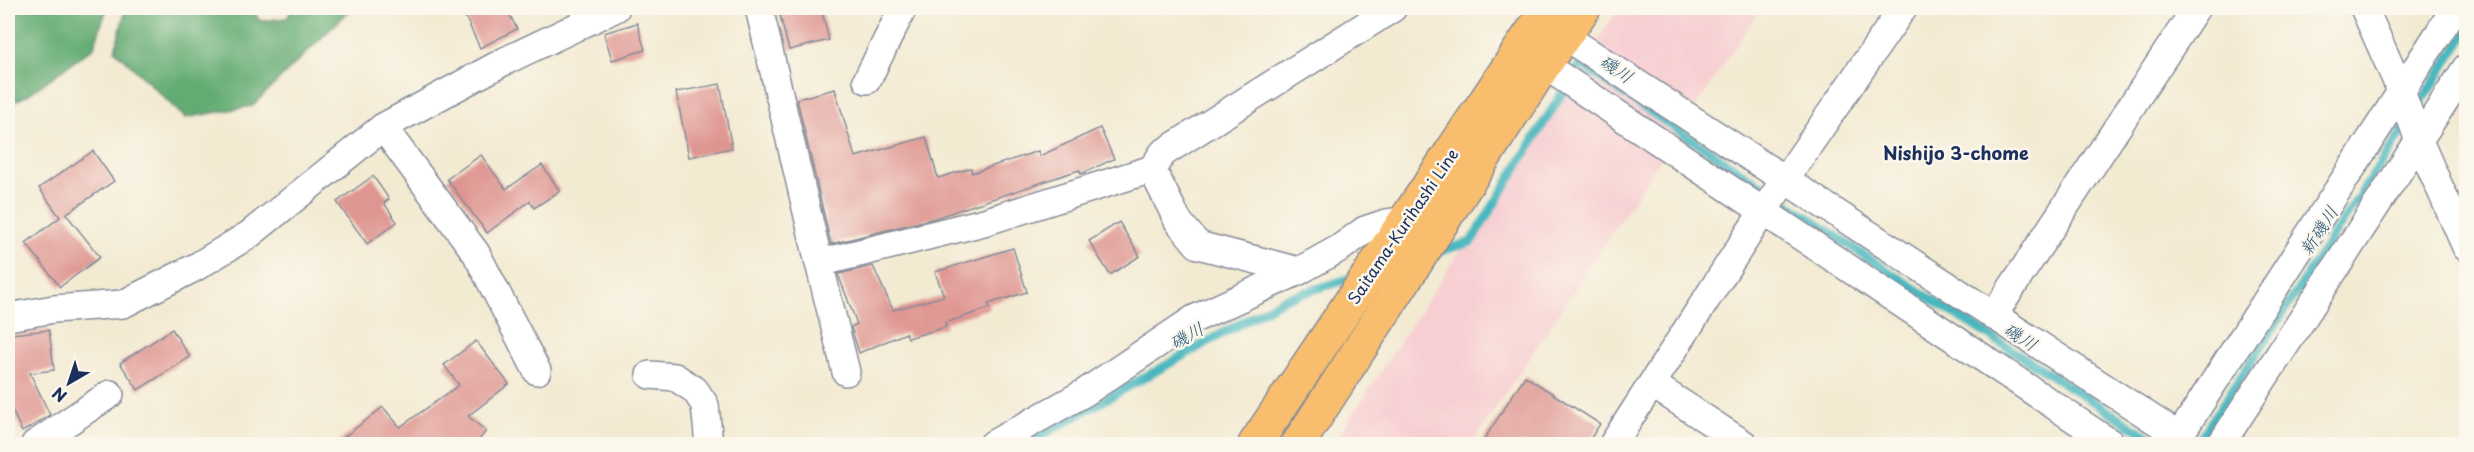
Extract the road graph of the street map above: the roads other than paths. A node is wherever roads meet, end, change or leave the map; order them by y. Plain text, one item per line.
1 (616, 8) edge
2 (759, 8) edge
3 (903, 8) edge
4 (1393, 8) edge
5 (1548, 8) edge
6 (1584, 8) edge
7 (1903, 8) edge
8 (2196, 8) edge
9 (2364, 8) edge
10 (2455, 8) edge
11 (1564, 36) junction
12 (1544, 65) junction
13 (2466, 68) edge
14 (867, 80) dead end
15 (2401, 91) junction
16 (383, 127) junction
17 (2419, 141) junction
18 (1152, 169) junction
19 (1784, 180) junction
20 (1762, 213) junction
21 (1406, 220) junction
22 (2466, 247) edge
23 (819, 263) junction
24 (1299, 271) junction
25 (1993, 316) junction
26 (8, 317) edge
27 (537, 371) dead end
28 (846, 372) dead end
29 (650, 375) dead end
30 (1652, 384) junction
31 (110, 394) dead end
32 (2176, 440) edge
33 (35, 444) edge
34 (709, 444) edge
35 (993, 444) edge
36 (1255, 444) edge
37 (1298, 444) edge
38 (1613, 444) edge
39 (1744, 444) edge
40 (2112, 444) edge
41 (2222, 444) edge

1 - 16 street
2 - 23 street
3 - 14 street
4 - 18 street
5 - 21 main road, Saitama-Kurihashi Line
6 - 11 main road, Saitama-Kurihashi Line
7 - 19 street
8 - 25 street
9 - 15 street
10 - 15 street
11 - 12 main road, Saitama-Kurihashi Line
11 - 19 street
12 - 20 street
12 - 37 main road, Saitama-Kurihashi Line
13 - 17 street
15 - 17 street
15 - 32 street
16 - 26 street
16 - 27 street
17 - 22 street
17 - 41 street
18 - 23 street
18 - 24 street
19 - 20 street
19 - 25 street
20 - 30 street
20 - 40 street
21 - 24 street
21 - 36 main road, Saitama-Kurihashi Line
23 - 28 street
24 - 35 street
25 - 32 street
29 - 34 street
30 - 38 street
30 - 39 street
31 - 33 street

